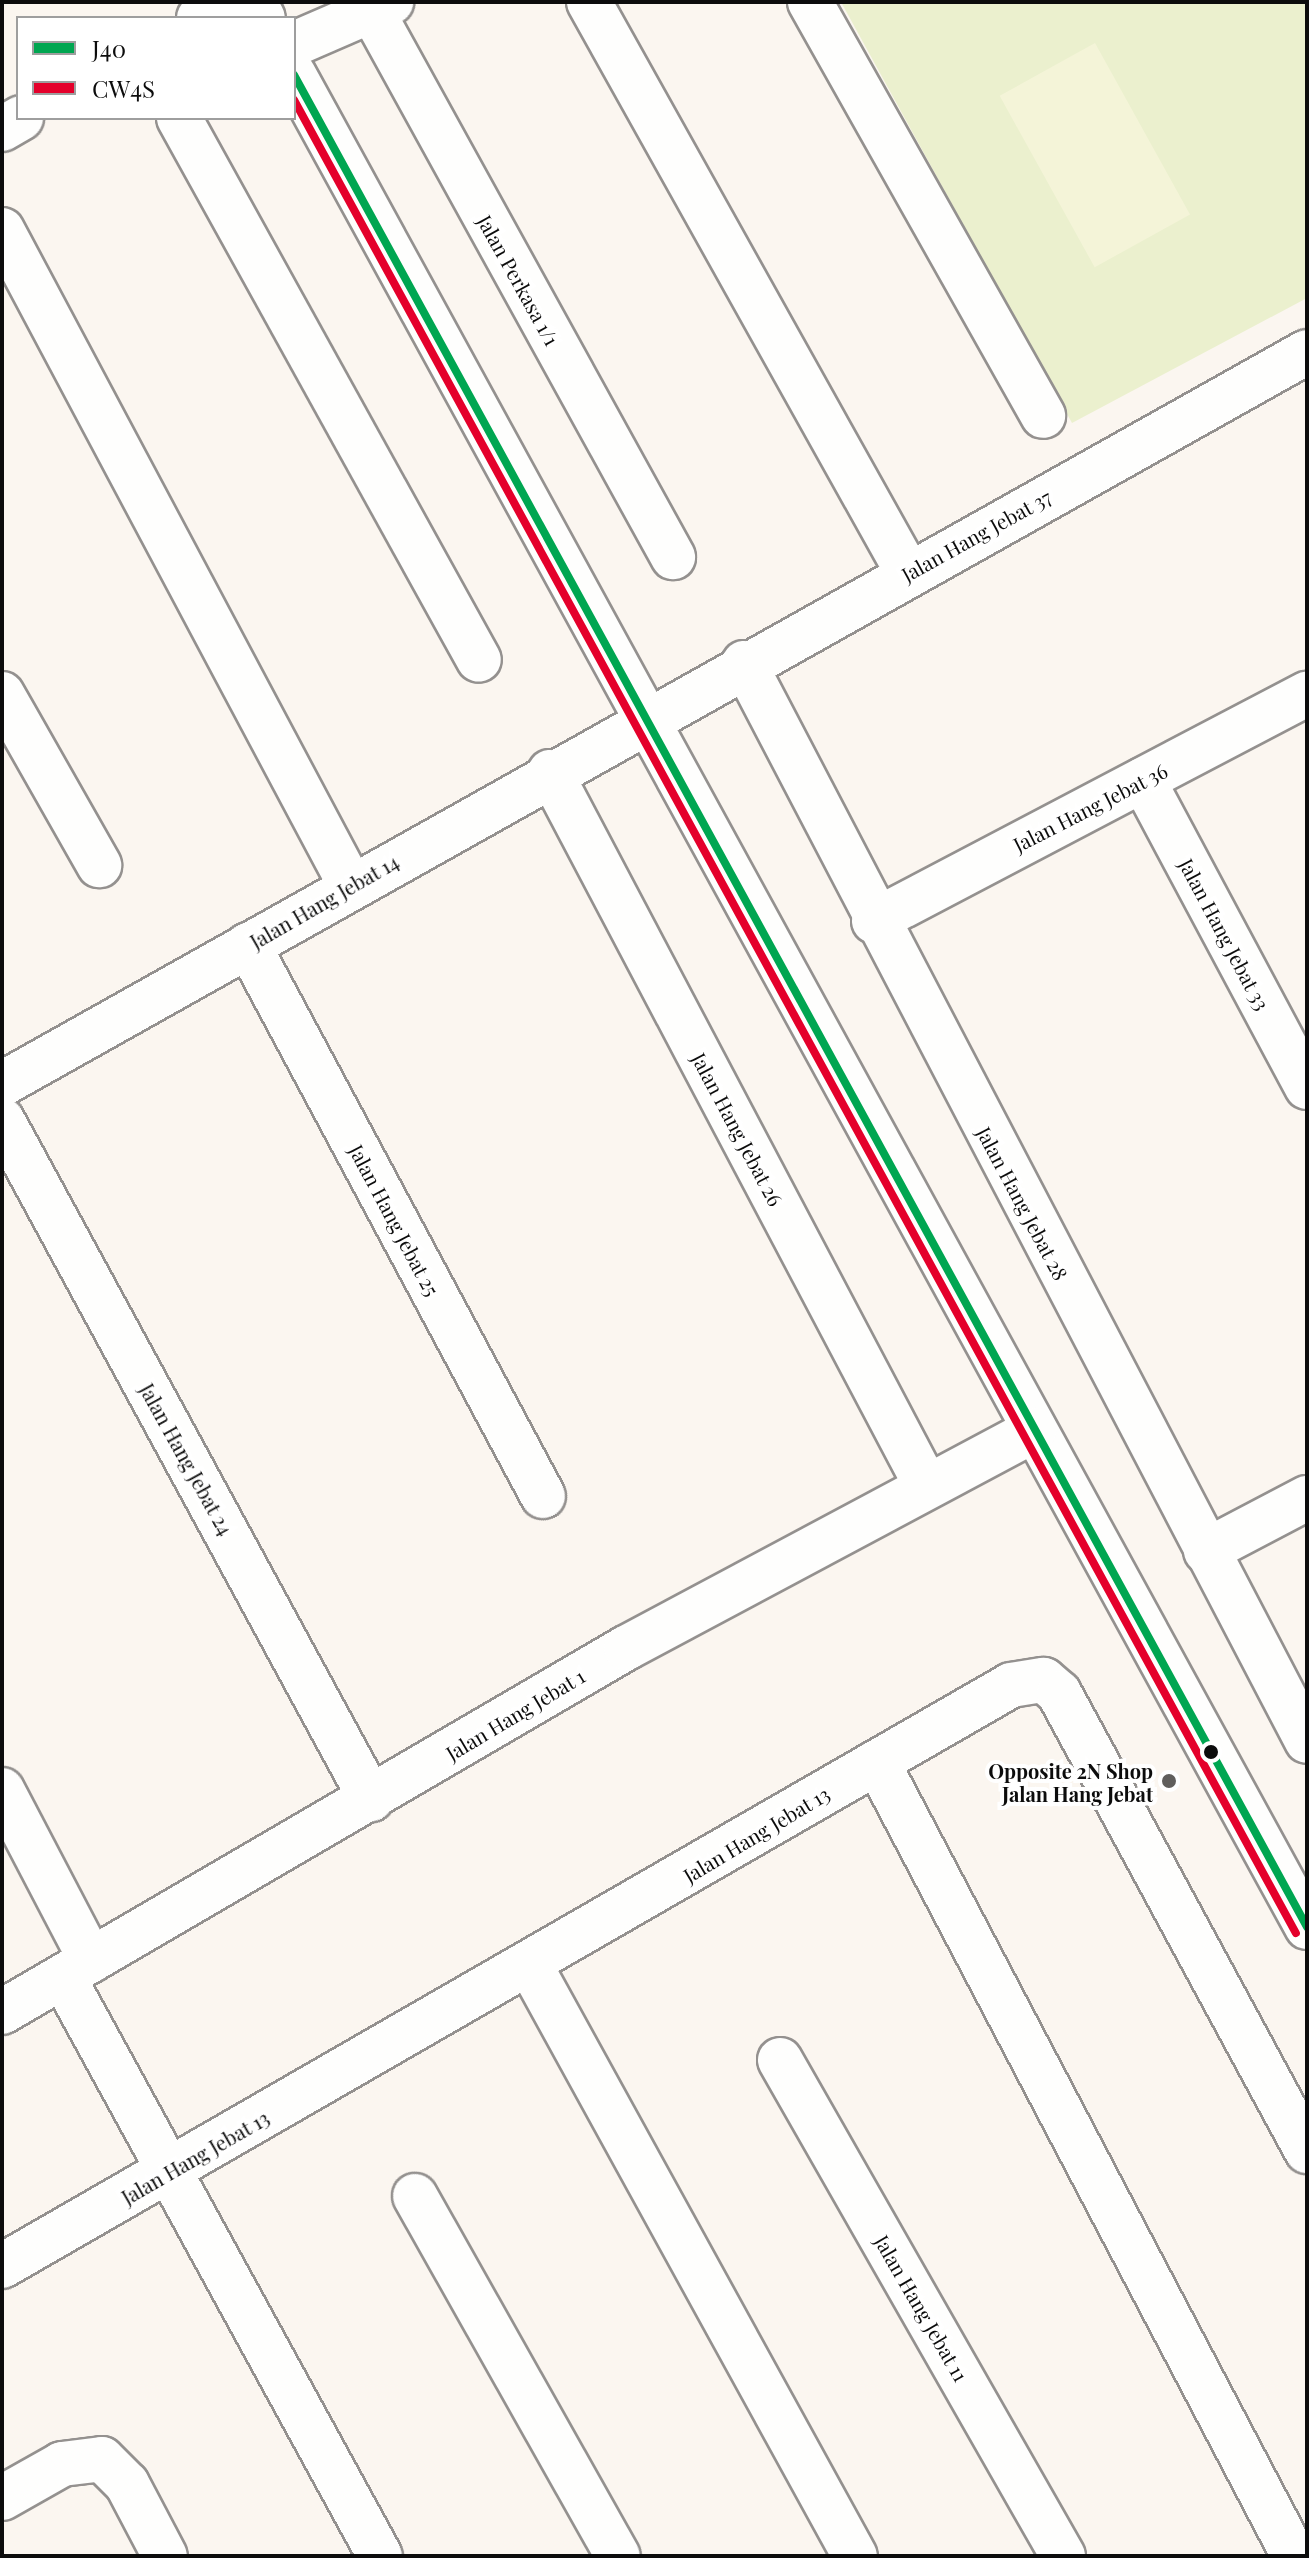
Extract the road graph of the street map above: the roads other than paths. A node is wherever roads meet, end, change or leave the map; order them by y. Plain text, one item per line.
1 (227, 2) edge
2 (589, 2) edge
3 (810, 2) edge
4 (376, 6) edge
5 (202, 16) edge
6 (296, 43) edge
7 (296, 79) edge
8 (180, 120) edge
9 (2, 230) edge
10 (1307, 352) edge
11 (1043, 416) dead end
12 (673, 557) dead end
13 (908, 573) junction
14 (479, 660) dead end
15 (744, 663) junction
16 (2, 694) edge
17 (1307, 694) edge
18 (646, 718) junction
19 (550, 772) junction
20 (1143, 780) junction
21 (99, 865) dead end
22 (351, 886) junction
23 (874, 921) junction
24 (248, 945) junction
25 (2, 1084) edge
26 (1307, 1087) edge
27 (2, 1120) edge
28 (1035, 1430) junction
29 (926, 1485) junction
30 (543, 1496) dead end
31 (1307, 1498) edge
32 (1206, 1551) junction
33 (1307, 1741) edge
34 (877, 1762) junction
35 (2, 1790) edge
36 (371, 1799) junction
37 (1307, 1927) edge
38 (531, 1967) junction
39 (77, 1968) junction
40 (2, 2012) edge
41 (780, 2060) dead end
42 (1304, 2138) edge
43 (165, 2174) junction
44 (415, 2196) dead end
45 (2, 2266) edge
46 (2, 2498) edge
47 (1307, 2551) edge
48 (165, 2556) edge
49 (380, 2556) edge
50 (618, 2556) edge
51 (855, 2556) edge
52 (1063, 2556) edge
53 (1296, 2556) edge

1 - 5 street
2 - 13 street
3 - 11 street
4 - 6 street
4 - 12 street, Jalan Perkasa 1/1
7 - 18 street
8 - 14 street
9 - 22 street
10 - 13 street, Jalan Hang Jebat 37
13 - 15 street, Jalan Hang Jebat 37
15 - 18 street, Jalan Hang Jebat 37
15 - 23 street, Jalan Hang Jebat 28
16 - 21 street
17 - 20 street, Jalan Hang Jebat 36
18 - 19 street, Jalan Hang Jebat 14
18 - 28 street
19 - 22 street, Jalan Hang Jebat 14
19 - 29 street, Jalan Hang Jebat 26
20 - 23 street, Jalan Hang Jebat 36
20 - 26 street, Jalan Hang Jebat 33
22 - 24 street, Jalan Hang Jebat 14
23 - 32 street, Jalan Hang Jebat 28
24 - 25 street, Jalan Hang Jebat 14
24 - 30 street, Jalan Hang Jebat 25
27 - 36 street, Jalan Hang Jebat 24
28 - 29 street, Jalan Hang Jebat 1
28 - 37 street
29 - 36 street, Jalan Hang Jebat 1
31 - 32 street
32 - 33 street, Jalan Hang Jebat 28
34 - 38 street, Jalan Hang Jebat 13
34 - 42 street, Jalan Hang Jebat 13
34 - 53 street
35 - 39 street
36 - 39 street, Jalan Hang Jebat 1
38 - 43 street, Jalan Hang Jebat 13
38 - 51 street
39 - 40 street, Jalan Hang Jebat 1
39 - 43 street
41 - 52 street, Jalan Hang Jebat 11
43 - 45 street, Jalan Hang Jebat 13
43 - 49 street
44 - 50 street
46 - 48 street
47 - 53 street

